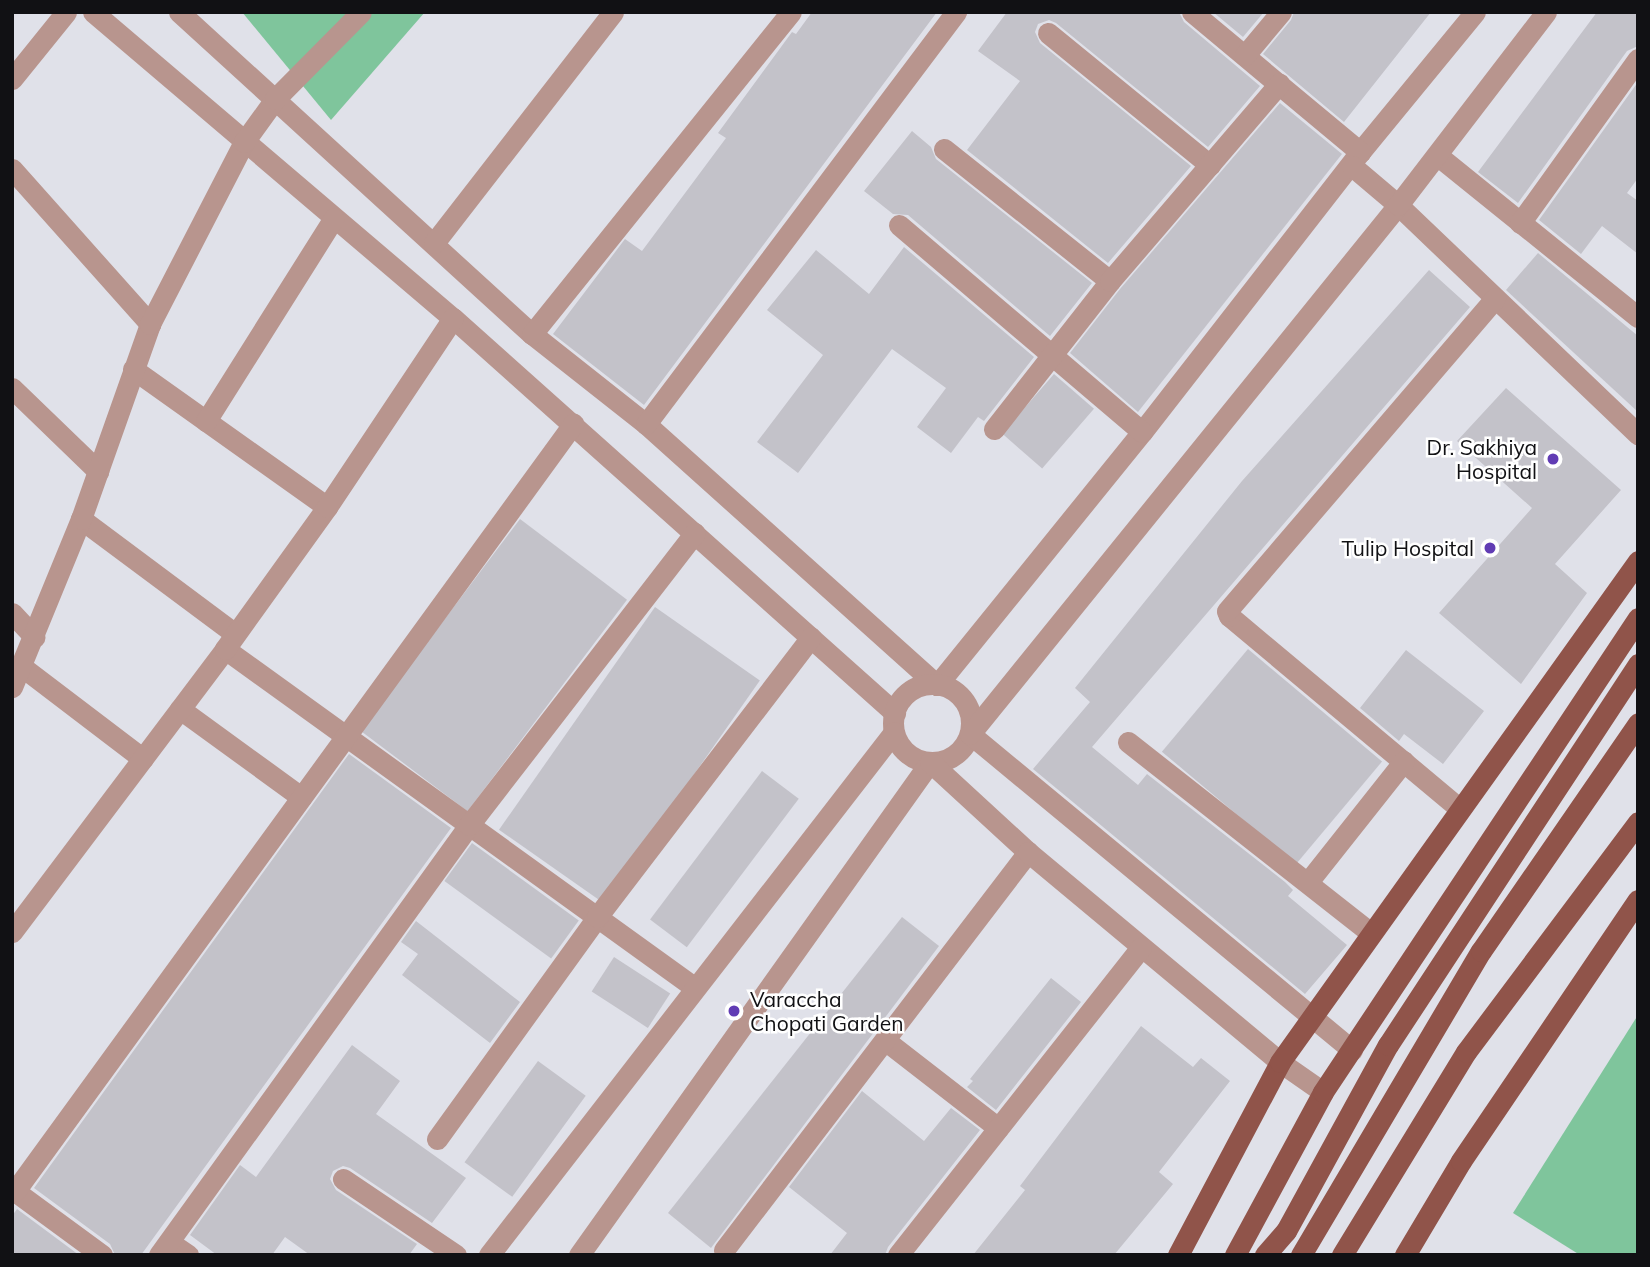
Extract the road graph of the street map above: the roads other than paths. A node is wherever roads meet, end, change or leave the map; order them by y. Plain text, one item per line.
1 (66, 12) edge
2 (93, 12) edge
3 (178, 12) edge
4 (361, 12) edge
5 (613, 12) edge
6 (791, 12) edge
7 (956, 12) edge
8 (1192, 12) edge
9 (1282, 12) edge
10 (1475, 12) edge
11 (1546, 12) edge
12 (1048, 33) dead end
13 (1245, 55) junction
14 (1638, 59) edge
15 (12, 79) edge
16 (1279, 84) junction
17 (275, 99) junction
18 (244, 142) junction
19 (944, 149) dead end
20 (1437, 155) junction
21 (1356, 159) junction
22 (1210, 165) junction
23 (12, 169) edge
24 (1398, 205) junction
25 (333, 219) junction
26 (1520, 223) junction
27 (898, 225) dead end
28 (434, 243) junction
29 (1111, 281) junction
30 (1495, 298) junction
31 (1637, 314) edge
32 (453, 318) junction
33 (150, 324) junction
34 (533, 334) junction
35 (1052, 353) junction
36 (133, 369) junction
37 (12, 388) edge
38 (206, 421) junction
39 (573, 424) junction
40 (646, 424) junction
41 (994, 429) dead end
42 (1142, 432) junction
43 (1638, 434) edge
44 (98, 471) junction
45 (327, 507) junction
46 (81, 519) junction
47 (695, 533) junction
48 (1638, 561) edge
49 (12, 613) edge
50 (1638, 618) edge
51 (34, 637) junction
52 (811, 637) junction
53 (230, 641) junction
54 (1638, 664) edge
55 (21, 666) junction
56 (937, 685) junction
57 (12, 687) edge
58 (180, 709) junction
59 (895, 723) junction
60 (1638, 723) edge
61 (970, 734) junction
62 (345, 736) junction
63 (1128, 742) dead end
64 (143, 759) junction
65 (1404, 761) junction
66 (930, 762) junction
67 (301, 797) junction
68 (1460, 809) junction
69 (1638, 822) edge
70 (469, 825) junction
71 (1028, 852) junction
72 (1308, 882) junction
73 (1638, 900) edge
74 (597, 916) junction
75 (12, 932) edge
76 (1371, 933) junction
77 (1141, 947) junction
78 (694, 987) junction
79 (1310, 1018) junction
80 (886, 1041) junction
81 (1352, 1049) junction
82 (1280, 1062) junction
83 (1323, 1092) junction
84 (998, 1128) junction
85 (436, 1139) dead end
86 (343, 1179) dead end
87 (13, 1190) edge
88 (164, 1248) edge
89 (724, 1250) dead end
90 (102, 1255) edge
91 (188, 1255) edge
92 (456, 1255) edge
93 (489, 1255) edge
94 (579, 1255) edge
95 (898, 1255) edge
96 (1178, 1255) edge
97 (1235, 1255) edge
98 (1265, 1255) edge
99 (1301, 1255) edge
100 (1342, 1255) edge
101 (1405, 1255) edge

1 - 15 street
2 - 18 street
3 - 17 street
4 - 17 street
5 - 28 street
6 - 34 street
7 - 40 street
8 - 13 street
9 - 13 street
10 - 21 street
11 - 20 street
12 - 22 street
13 - 16 street
14 - 26 street
16 - 21 street
16 - 22 street
17 - 18 street
17 - 28 street
18 - 25 street
18 - 33 street
19 - 29 street
20 - 24 street
20 - 26 street
21 - 24 street
21 - 42 street
22 - 29 street
23 - 33 street
24 - 30 street
24 - 61 street
25 - 32 street
25 - 38 street
26 - 31 street
27 - 35 street
28 - 34 street
29 - 35 street
30 - 43 street
30 - 65 street
32 - 39 street
32 - 45 street
33 - 36 street
34 - 40 street
35 - 41 street
35 - 42 street
36 - 38 street
36 - 44 street
37 - 44 street
38 - 45 street
39 - 47 street
39 - 62 street
40 - 56 street
42 - 56 street
44 - 46 street
45 - 53 street
46 - 51 street
46 - 53 street
47 - 52 street
47 - 70 street
48 - 68 main road
49 - 51 street
50 - 81 main road
51 - 55 street
52 - 59 street
52 - 74 street
53 - 58 street
53 - 62 street
54 - 98 main road
55 - 57 street
55 - 64 street
56 - 59 street
56 - 61 street
58 - 64 street
58 - 67 street
59 - 66 street
59 - 78 street
60 - 99 main road
61 - 66 street
61 - 79 street
62 - 67 street
62 - 70 street
63 - 72 street
64 - 75 street
65 - 68 street
65 - 72 street
66 - 71 street
66 - 94 street
67 - 87 street
68 - 76 main road
69 - 100 main road
70 - 74 street
70 - 88 street
71 - 77 street
71 - 80 street
72 - 76 street
73 - 101 main road
74 - 78 street
74 - 85 street
76 - 79 main road
77 - 82 street
77 - 84 street
78 - 93 street
79 - 81 street
79 - 82 main road
80 - 84 street
80 - 89 street
81 - 83 main road
82 - 83 street
82 - 96 main road
83 - 97 main road
84 - 95 street
86 - 92 street
87 - 90 street
88 - 91 street

